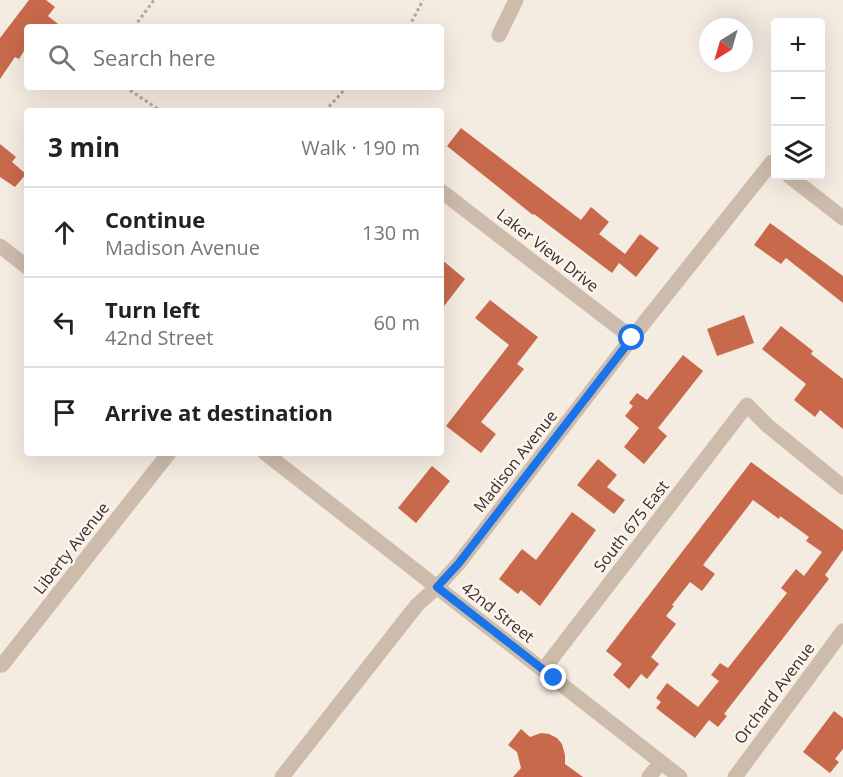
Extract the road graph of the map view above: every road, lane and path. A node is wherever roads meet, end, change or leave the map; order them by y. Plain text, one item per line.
1 (153, 0) edge
2 (423, 0) edge
3 (516, 0) edge
4 (136, 24) edge
5 (411, 24) edge
6 (499, 35) dead end
7 (130, 90) edge
8 (344, 90) edge
9 (157, 108) edge
10 (328, 108) edge
11 (771, 168) edge
12 (794, 180) edge
13 (444, 193) edge
14 (843, 218) edge
15 (0, 246) edge
16 (24, 265) edge
17 (632, 338) junction
18 (167, 456) edge
19 (269, 456) edge
20 (843, 487) edge
21 (437, 587) junction
22 (843, 632) edge
23 (2, 665) dead end
24 (543, 670) junction
25 (661, 762) junction
26 (282, 777) edge
27 (649, 777) edge
28 (680, 777) edge
29 (735, 777) edge

1 - 4 path
2 - 5 path
3 - 6 street
7 - 9 path
8 - 10 path
11 - 17 street, Madison Avenue
12 - 14 street
13 - 17 street, Laker View Drive
15 - 16 street
17 - 21 street, Madison Avenue
18 - 23 street, Liberty Avenue
19 - 21 street, 42nd Street
20 - 24 street, South 675 East
21 - 24 street, 42nd Street
21 - 26 street, Madison Avenue
22 - 29 street, Orchard Avenue
24 - 25 street, 42nd Street
25 - 27 street
25 - 28 street, 42nd Street

